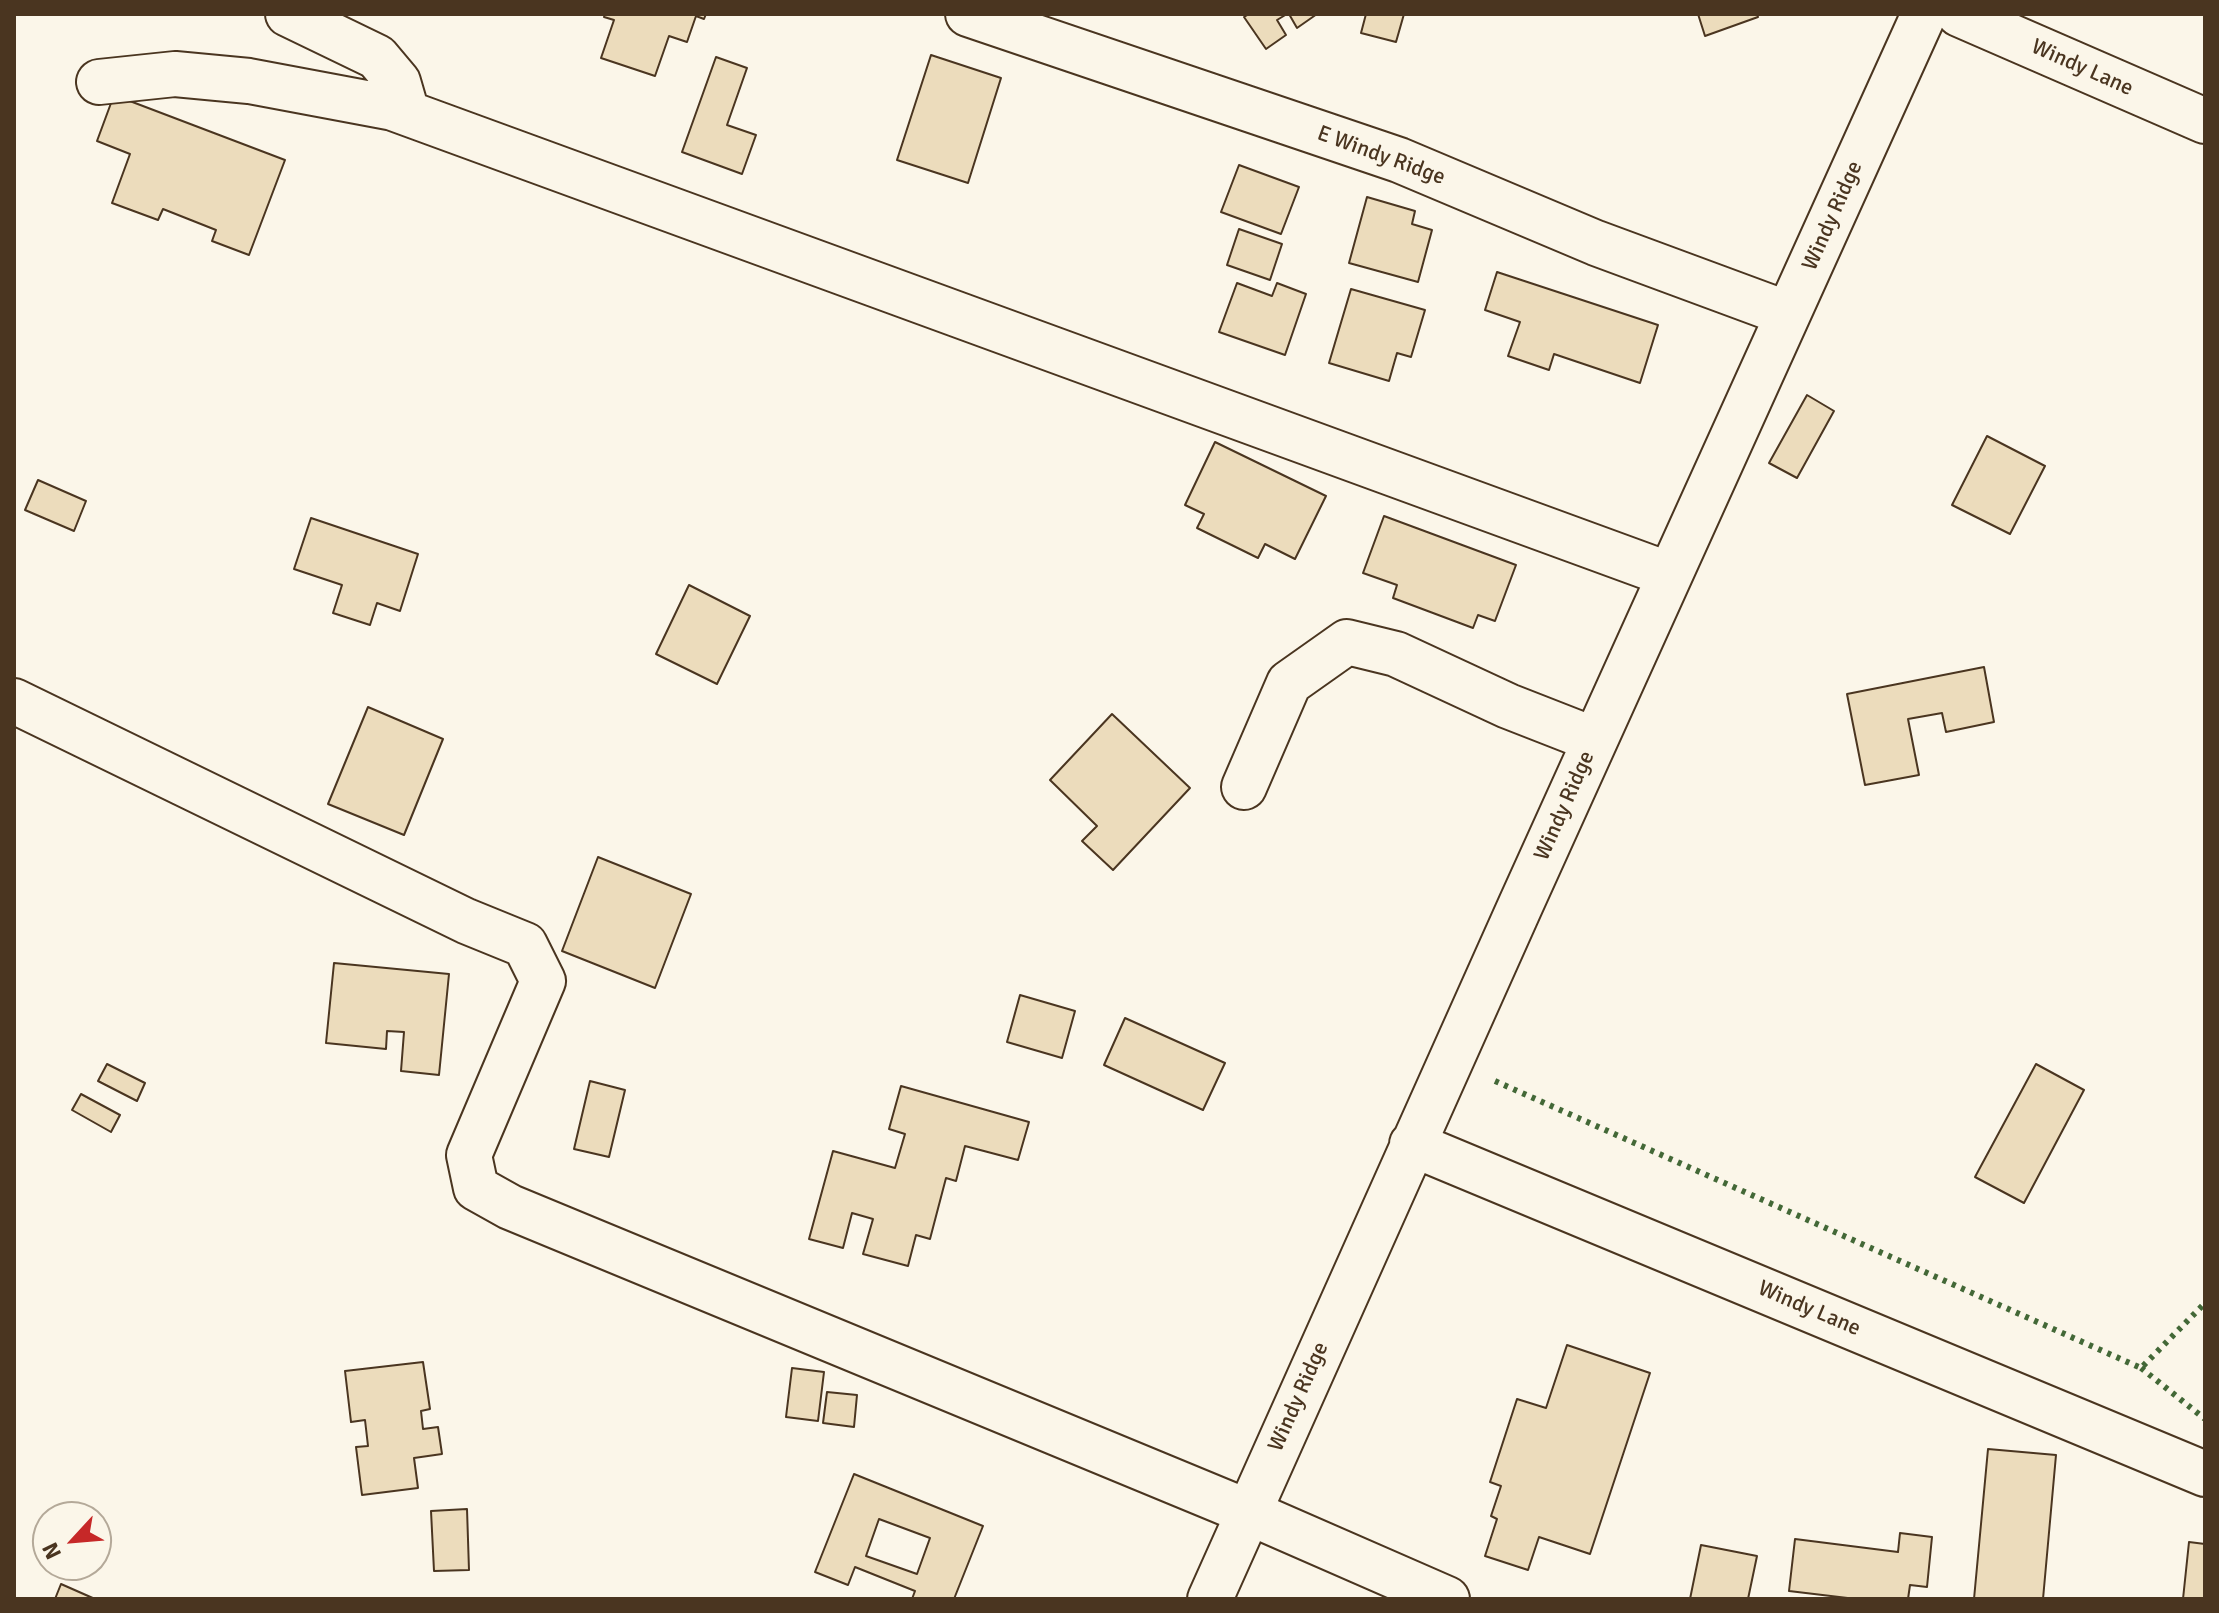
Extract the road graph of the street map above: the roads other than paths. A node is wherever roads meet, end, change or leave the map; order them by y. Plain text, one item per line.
1 (288, 14) edge
2 (968, 14) edge
3 (1924, 14) edge
4 (1959, 14) edge
5 (99, 82) dead end
6 (407, 113) junction
7 (2205, 121) edge
8 (1788, 314) junction
9 (1670, 575) junction
10 (14, 701) edge
11 (1595, 740) junction
12 (1244, 787) dead end
13 (1412, 1144) junction
14 (2205, 1474) edge
15 (1248, 1512) junction
16 (1210, 1599) edge
17 (1447, 1599) edge

1 - 6 street
2 - 8 street, E Windy Ridge
3 - 8 street, Windy Ridge
4 - 7 street, Windy Lane
5 - 6 street
6 - 9 street
8 - 9 street, Windy Ridge
9 - 11 street, Windy Ridge
10 - 15 street
11 - 12 street
11 - 13 street, Windy Ridge
13 - 14 street, Windy Lane
13 - 15 street, Windy Ridge
15 - 16 street, Windy Ridge
15 - 17 street

